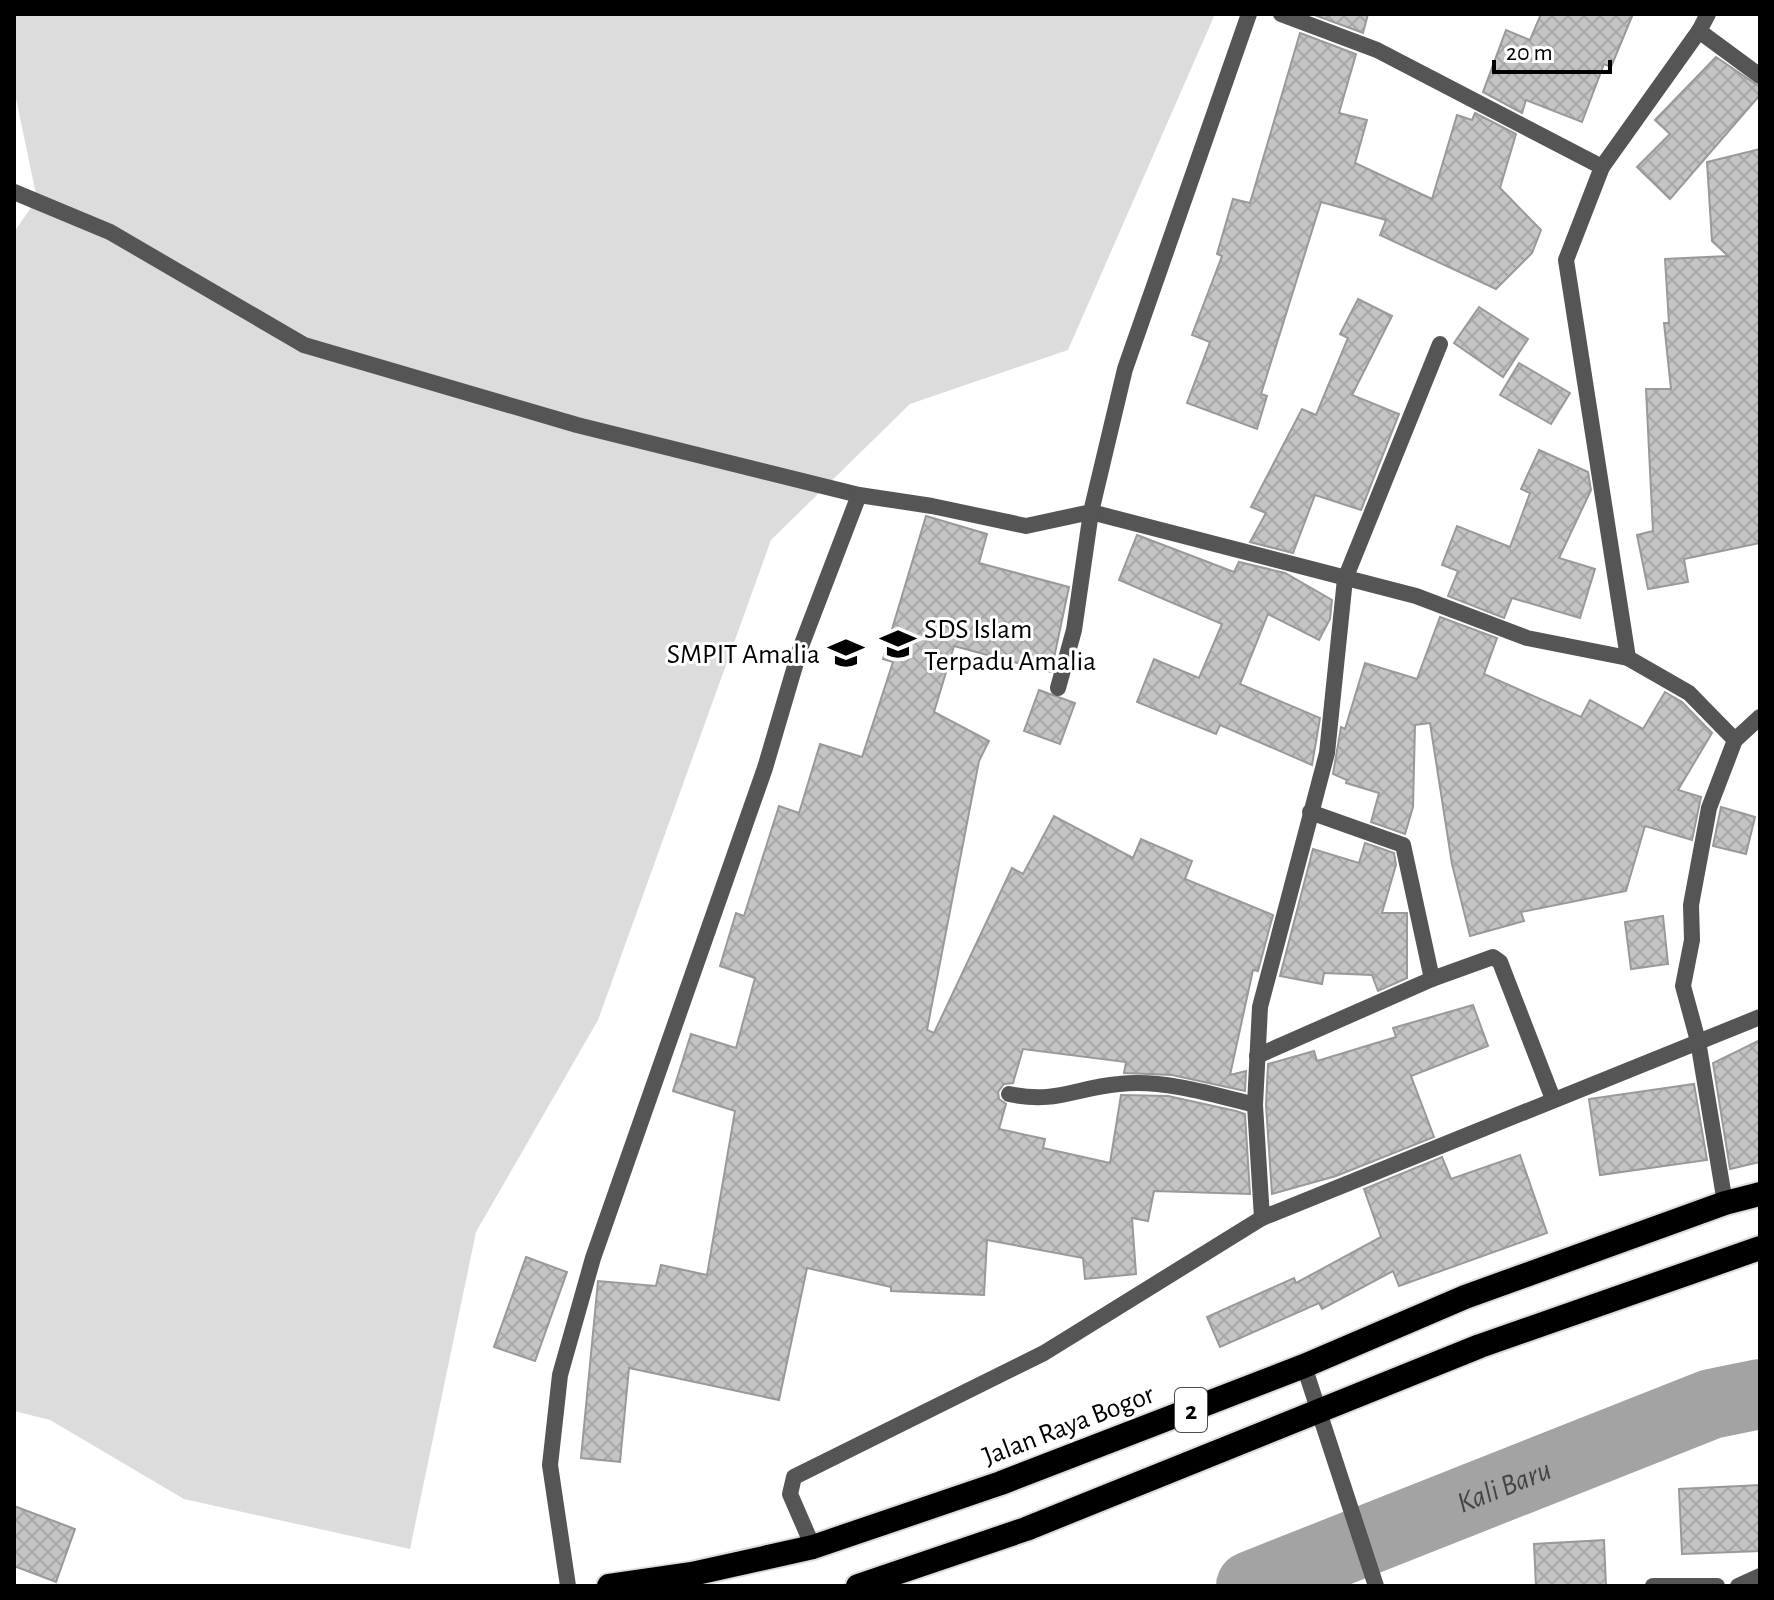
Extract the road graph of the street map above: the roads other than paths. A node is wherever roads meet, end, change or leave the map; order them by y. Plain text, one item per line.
1 (1249, 14) edge
2 (1281, 14) edge
3 (1708, 14) edge
4 (1699, 31) junction
5 (1760, 76) edge
6 (1602, 167) junction
7 (14, 192) edge
8 (1440, 344) dead end
9 (859, 495) junction
10 (1091, 512) junction
11 (1345, 579) junction
12 (1628, 658) junction
13 (1058, 688) dead end
14 (1760, 717) edge
15 (1735, 740) junction
16 (1310, 812) junction
17 (1432, 979) junction
18 (1760, 1017) edge
19 (1698, 1041) junction
20 (1257, 1056) junction
21 (1009, 1094) dead end
22 (1553, 1099) junction
23 (1255, 1105) junction
24 (1760, 1194) edge
25 (1725, 1203) junction
26 (1262, 1218) junction
27 (1760, 1248) edge
28 (1304, 1366) junction
29 (1319, 1412) junction
30 (813, 1547) junction
31 (1760, 1576) edge
32 (568, 1586) edge
33 (609, 1586) edge
34 (858, 1586) edge
35 (1376, 1586) edge
36 (1653, 1586) edge
37 (1717, 1586) edge
38 (1738, 1586) edge

1 - 10 street
2 - 6 street
3 - 4 street
4 - 5 street
4 - 6 street
6 - 12 street
7 - 9 street
8 - 11 street
9 - 10 street
9 - 32 street
10 - 11 street
10 - 13 street
11 - 12 street
11 - 16 street
12 - 15 street
14 - 15 street
15 - 19 street
16 - 17 street
16 - 20 street
17 - 20 street
17 - 22 street
18 - 19 street
19 - 22 street
19 - 25 street
20 - 23 street
21 - 23 street
22 - 26 street
23 - 26 street
24 - 25 highway, Jalan Raya Bogor / 2
25 - 28 highway, Jalan Raya Bogor / 2
26 - 30 street
27 - 29 highway, 2
28 - 29 street
28 - 30 highway, Jalan Raya Bogor / 2
29 - 34 highway, 2
29 - 35 street
30 - 33 highway, Jalan Raya Bogor / 2
31 - 38 street
36 - 37 street

